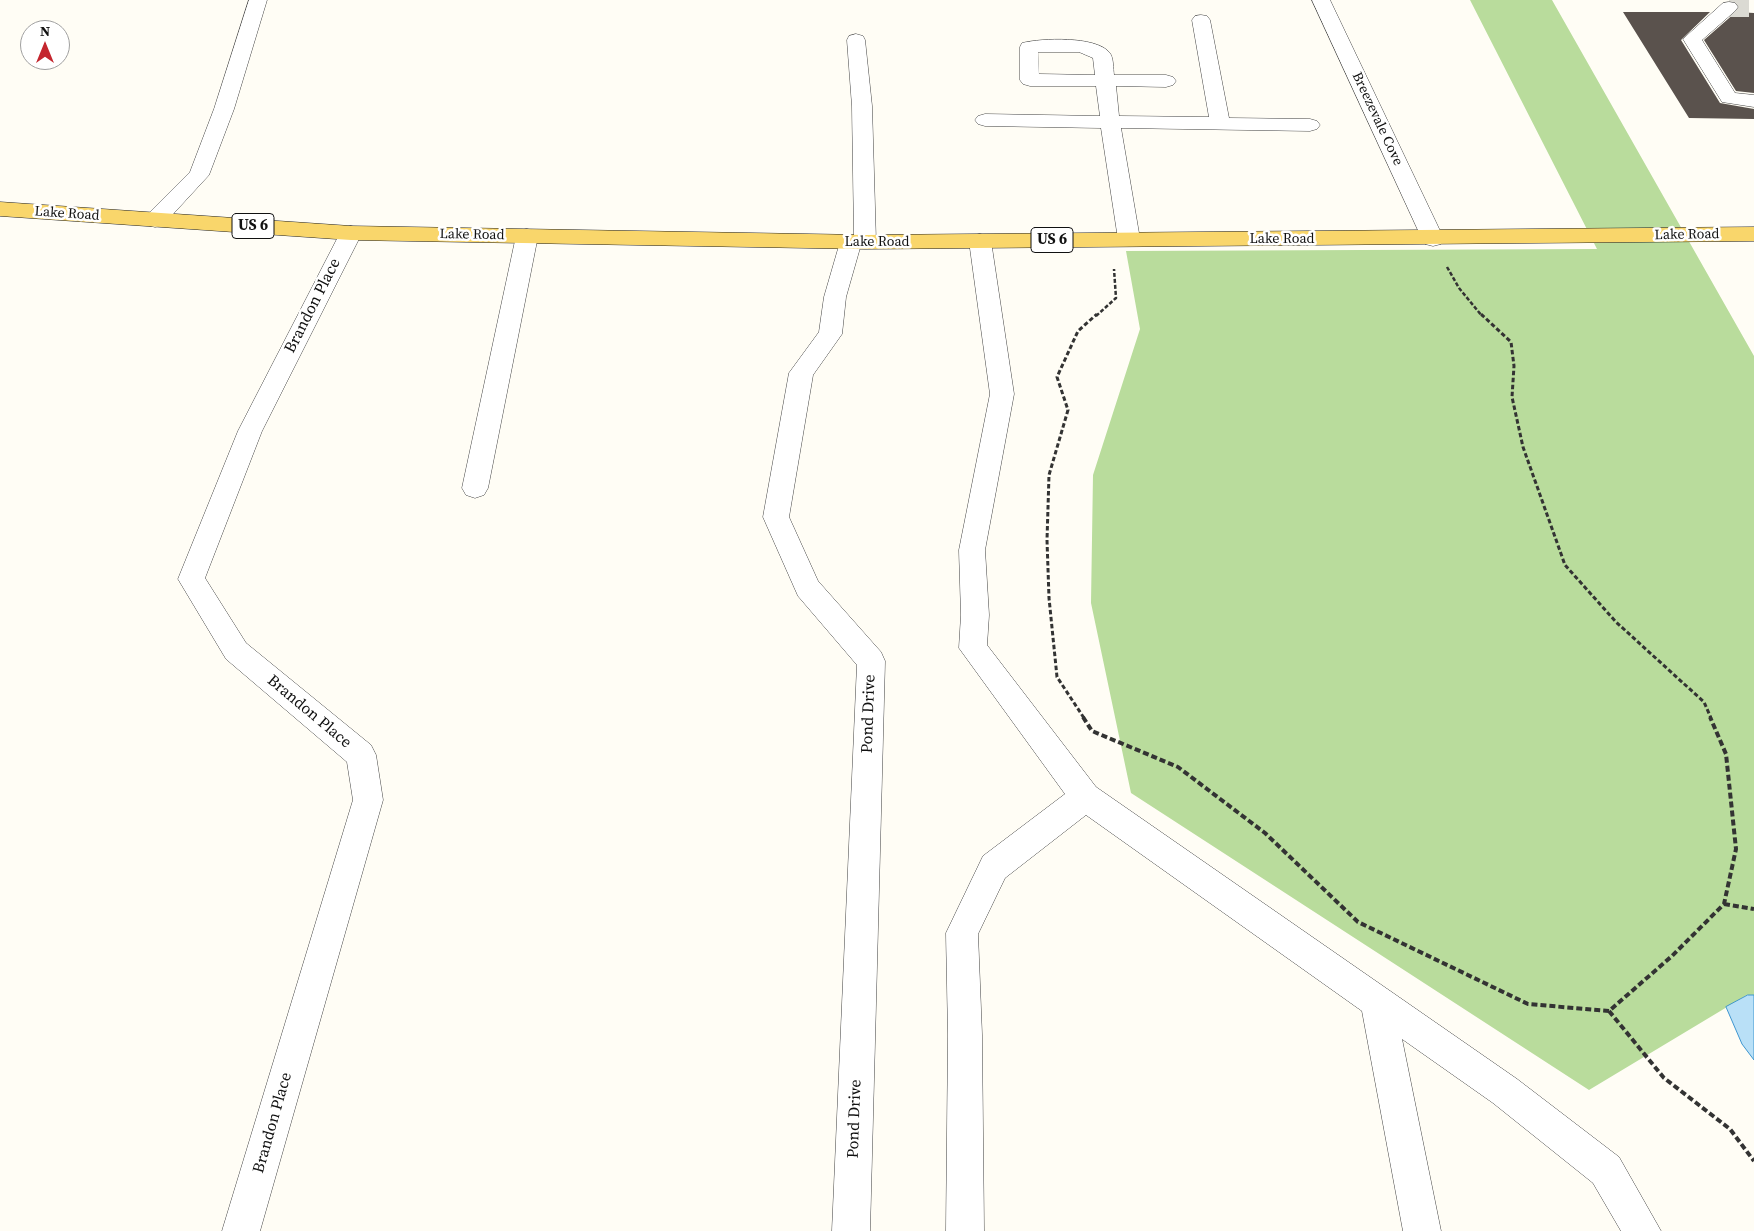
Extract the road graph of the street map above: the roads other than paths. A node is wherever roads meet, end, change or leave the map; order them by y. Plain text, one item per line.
1 (258, 0) edge
2 (1321, 0) edge
3 (1729, 7) tunnel mouth
4 (1201, 20) dead end
5 (856, 40) dead end
6 (1166, 81) dead end
7 (1754, 100) edge
8 (985, 120) dead end
9 (1111, 122) junction
10 (1220, 123) junction
11 (1310, 124) dead end
12 (0, 209) edge
13 (155, 220) junction
14 (351, 233) junction
15 (527, 236) junction
16 (1753, 236) edge
17 (1129, 239) junction
18 (1434, 239) junction
19 (980, 241) junction
20 (858, 242) junction
21 (475, 488) dead end
22 (1085, 797) junction
23 (1377, 1000) junction
24 (241, 1231) edge
25 (851, 1231) edge
26 (965, 1231) edge
27 (1422, 1231) edge
28 (1642, 1231) edge

1 - 13 street
2 - 18 street, Breezevale Cove
3 - 7 street
4 - 10 street
5 - 20 street, Pond Drive
6 - 9 street
8 - 9 street
9 - 10 street
9 - 17 street
10 - 11 street
12 - 13 main road, Lake Road / US 6
13 - 14 main road, Lake Road / US 6
14 - 15 main road, Lake Road / US 6
14 - 24 street, Brandon Place
15 - 20 main road, Lake Road / US 6
15 - 21 street
16 - 18 main road, Lake Road / US 6
17 - 18 main road, Lake Road / US 6
17 - 19 main road, Lake Road / US 6
19 - 20 main road, Lake Road / US 6
19 - 22 street
20 - 25 street, Pond Drive
22 - 23 street
22 - 26 street
23 - 27 street
23 - 28 street

